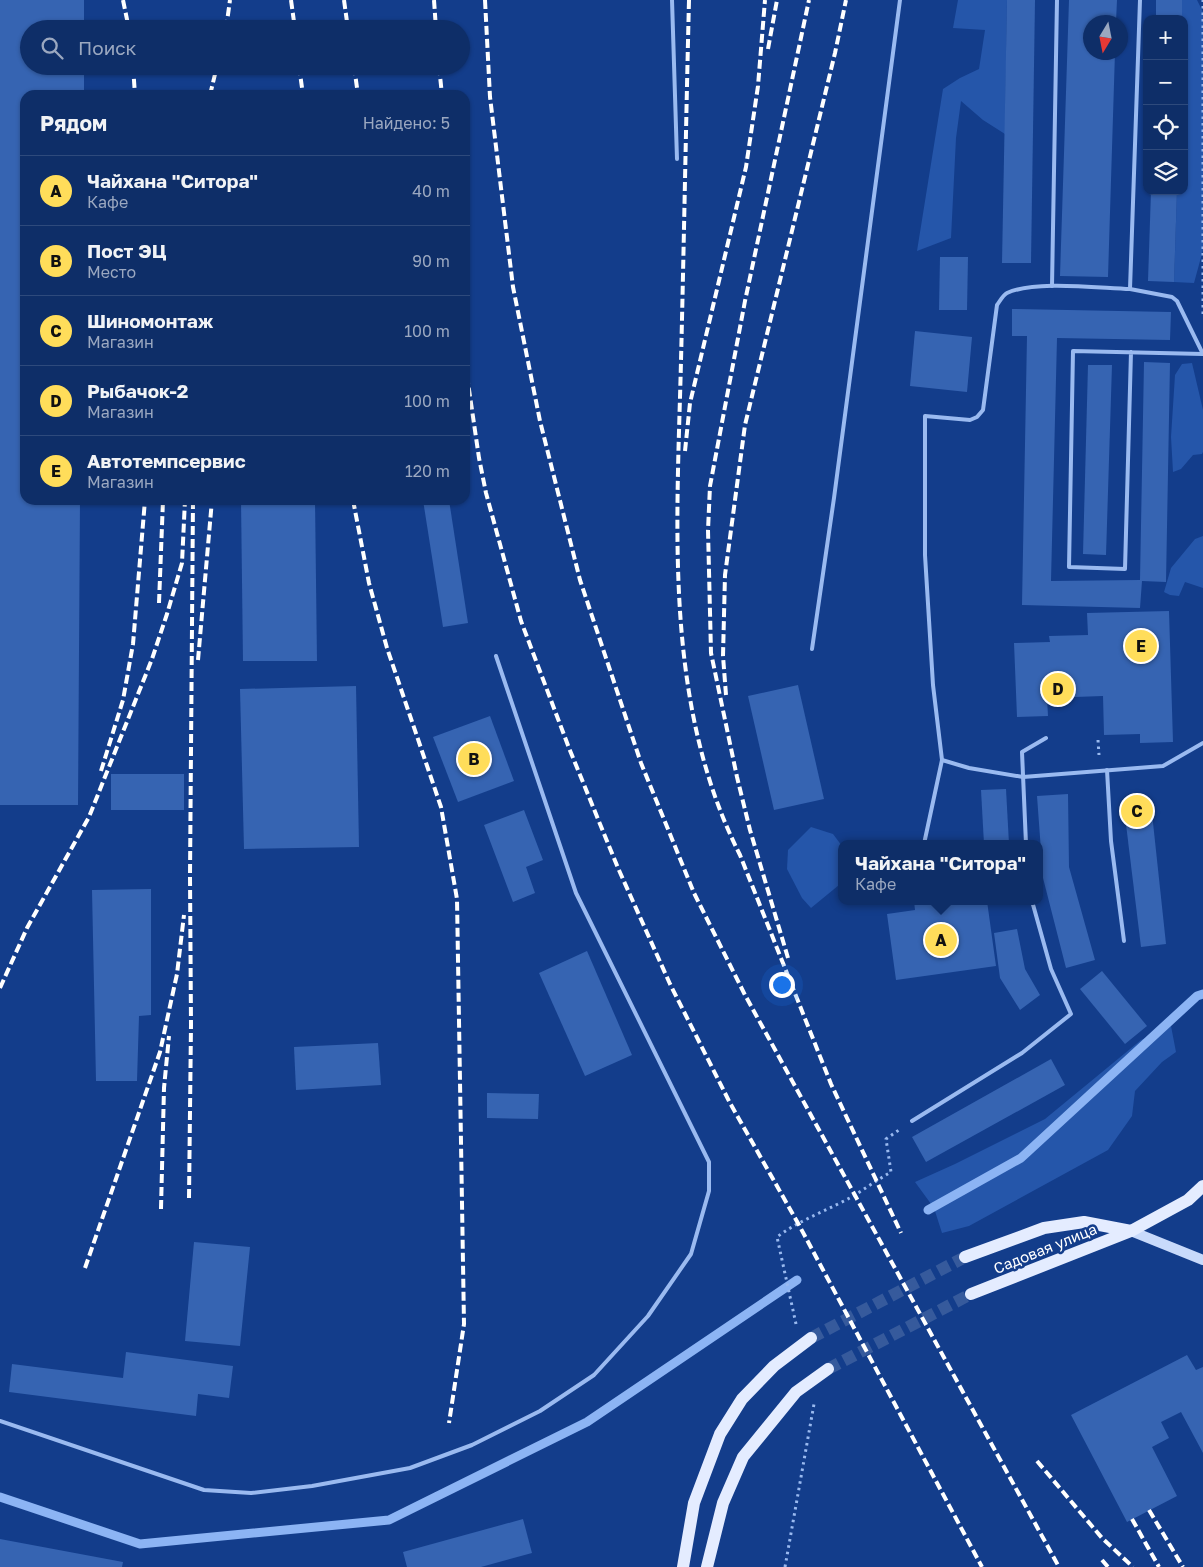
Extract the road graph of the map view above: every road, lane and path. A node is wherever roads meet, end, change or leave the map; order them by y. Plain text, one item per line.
1 (672, 0) edge
2 (900, 0) edge
3 (1057, 0) edge
4 (1140, 0) edge
5 (1203, 0) edge
6 (677, 159) dead end
7 (1052, 286) junction
8 (1130, 289) junction
9 (1203, 315) edge
10 (1131, 352) junction
11 (1203, 354) edge
12 (812, 649) dead end
13 (496, 656) dead end
14 (1046, 738) dead end
15 (1203, 743) edge
16 (942, 760) junction
17 (1107, 770) junction
18 (1023, 777) junction
19 (925, 840) edge
20 (1026, 840) edge
21 (1033, 905) edge
22 (1124, 941) dead end
23 (912, 1121) dead end
24 (1203, 1186) edge
25 (1130, 1231) junction
26 (965, 1257) tunnel mouth
27 (1203, 1260) edge
28 (971, 1294) tunnel mouth
29 (811, 1338) tunnel mouth
30 (828, 1369) tunnel mouth
31 (0, 1421) edge
32 (683, 1567) edge
33 (707, 1567) edge

1 - 6 lane
2 - 12 lane
3 - 7 lane
4 - 8 lane
5 - 9 path
7 - 8 lane
7 - 16 lane
8 - 11 lane
10 - 10 lane
10 - 11 lane
13 - 31 lane
14 - 18 lane
15 - 17 lane
16 - 18 lane
16 - 19 lane
17 - 18 lane
17 - 22 lane
18 - 20 lane
21 - 23 lane
24 - 25 main road, Садовая улица
25 - 26 main road, Садовая улица
25 - 27 street
25 - 28 main road, Садовая улица
29 - 32 main road
30 - 33 main road

